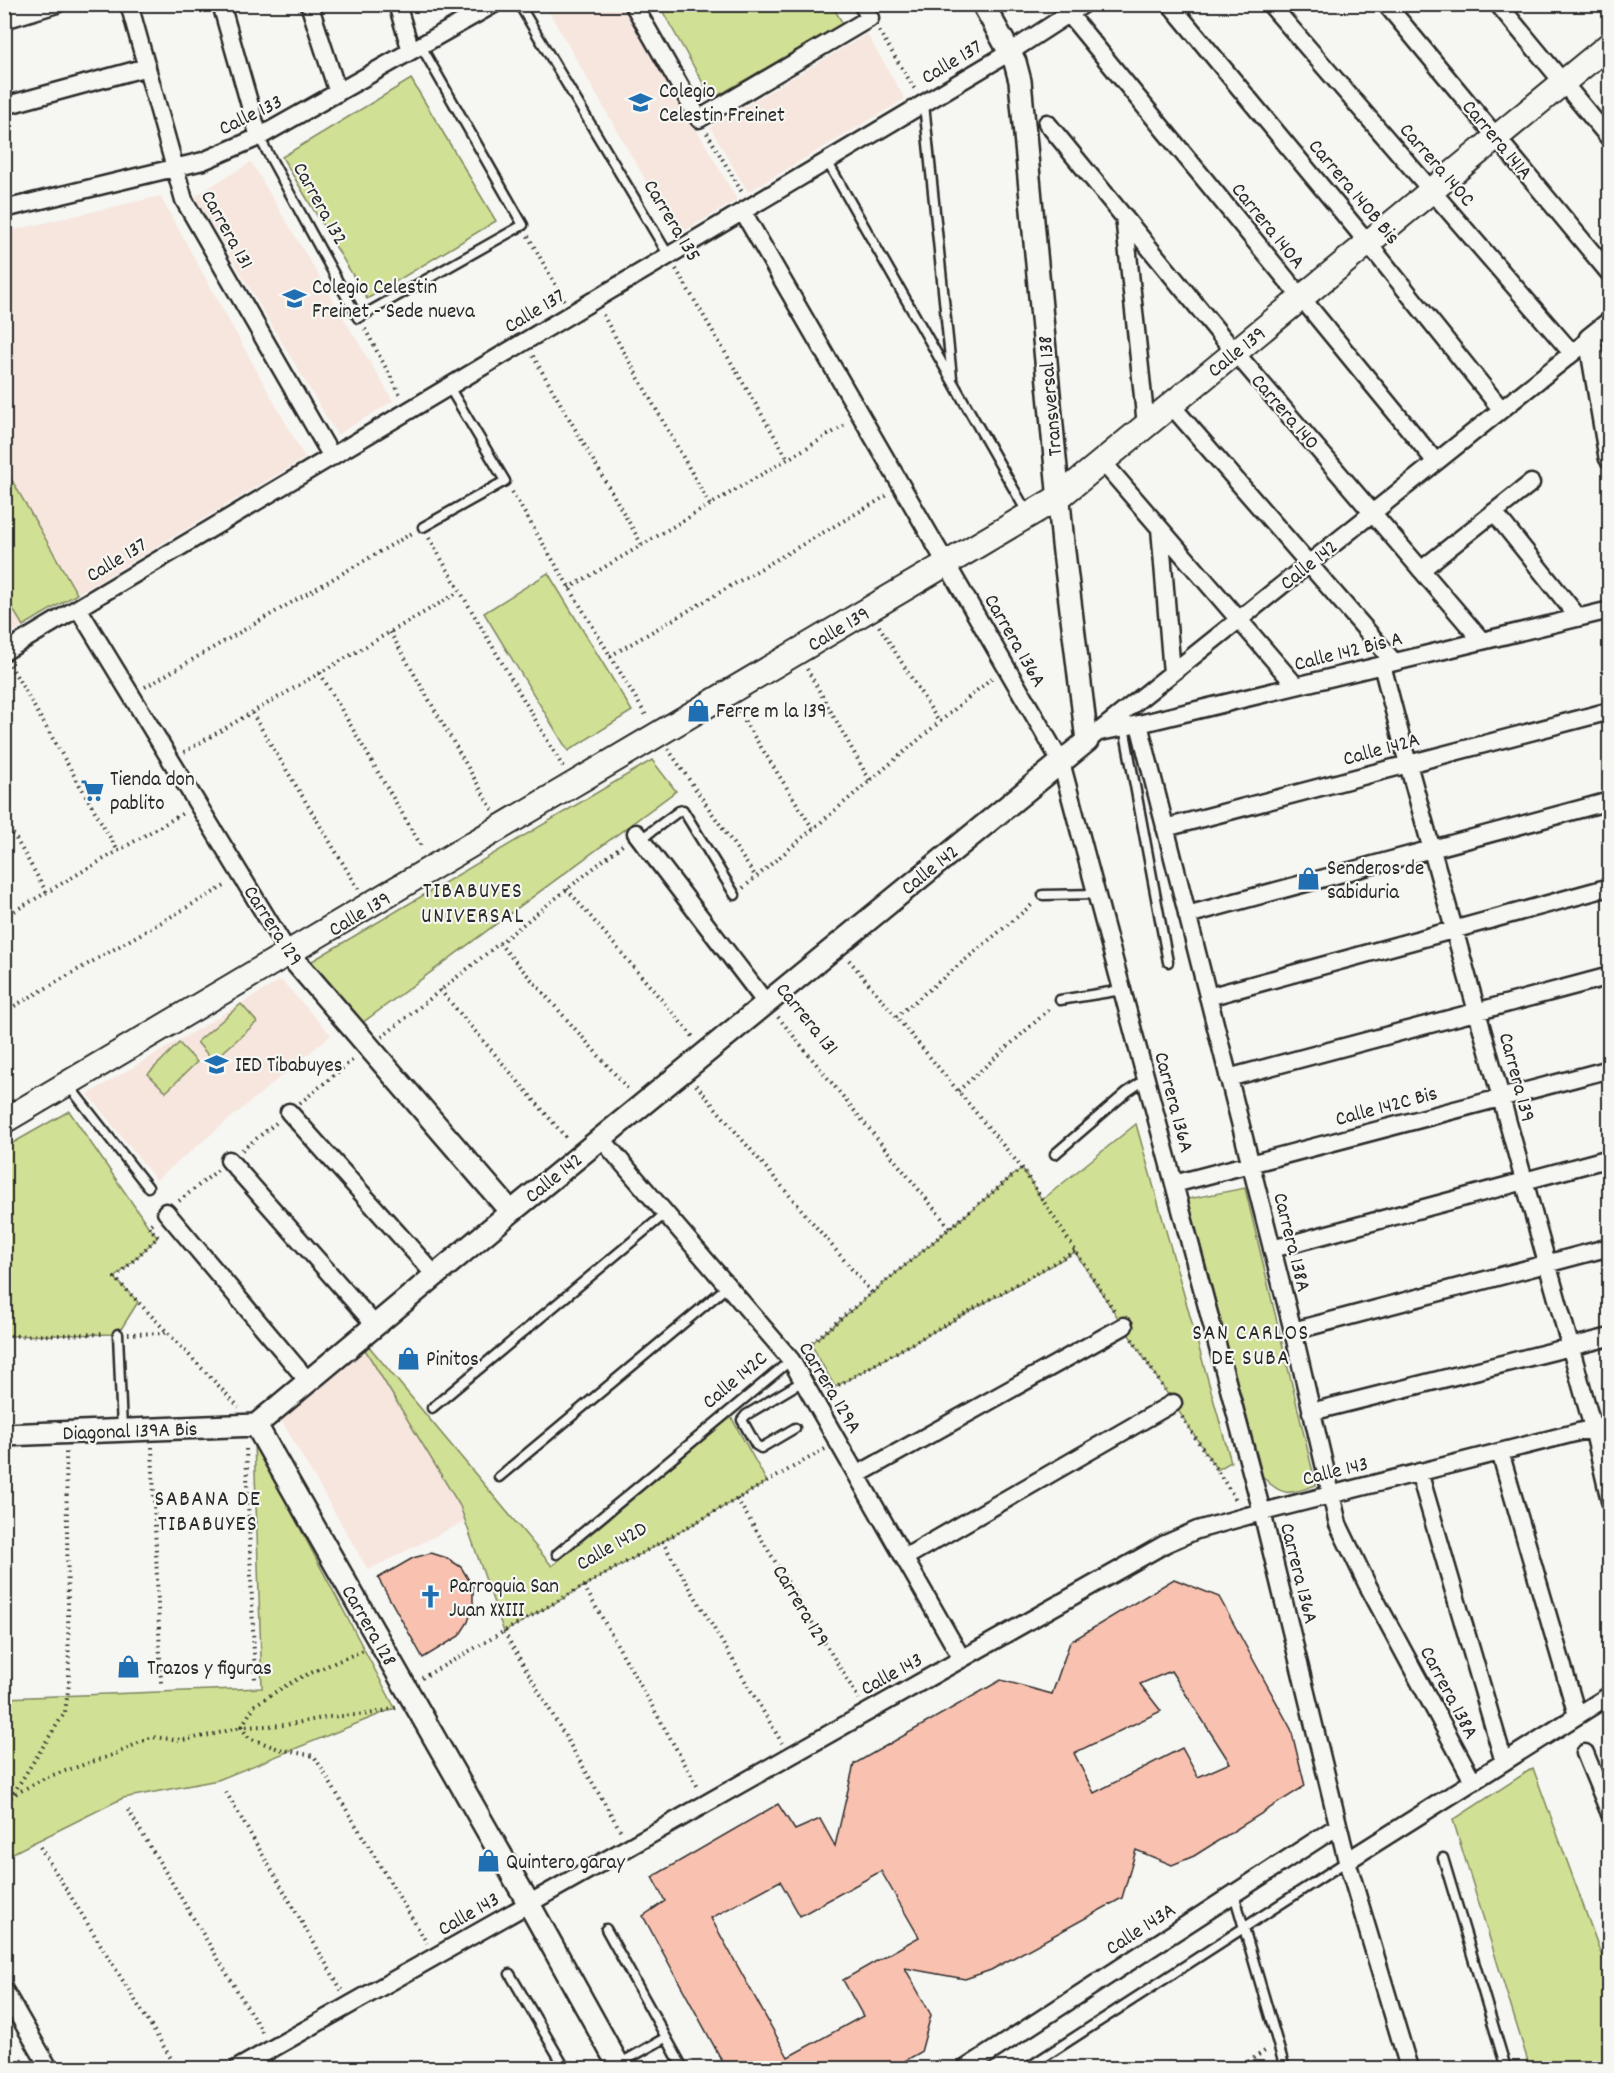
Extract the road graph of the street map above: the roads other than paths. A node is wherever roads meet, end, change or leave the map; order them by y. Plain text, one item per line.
1 (57, 4) edge
2 (129, 4) edge
3 (221, 4) edge
4 (309, 4) edge
5 (397, 4) edge
6 (519, 4) edge
7 (633, 4) edge
8 (983, 4) edge
9 (1084, 4) edge
10 (1170, 4) edge
11 (1270, 4) edge
12 (1386, 4) edge
13 (1498, 4) edge
14 (487, 6) edge
15 (866, 11) edge
16 (1069, 14) junction
17 (4, 20) edge
18 (1610, 44) edge
19 (416, 48) junction
20 (1010, 52) junction
21 (147, 67) junction
22 (1563, 83) junction
23 (338, 93) junction
24 (924, 104) junction
25 (4, 106) edge
26 (1047, 123) dead end
27 (259, 137) junction
28 (1496, 137) junction
29 (1610, 139) edge
30 (828, 161) junction
31 (174, 168) junction
32 (1431, 191) junction
33 (4, 209) edge
34 (747, 210) junction
35 (1124, 216) junction
36 (1368, 243) junction
37 (669, 256) junction
38 (1610, 274) edge
39 (1300, 298) junction
40 (1610, 323) edge
41 (1590, 339) junction
42 (1235, 352) junction
43 (1572, 353) junction
44 (953, 382) junction
45 (449, 387) junction
46 (1171, 405) junction
47 (1501, 410) junction
48 (1146, 425) junction
49 (332, 457) junction
50 (1610, 457) edge
51 (1102, 461) junction
52 (1436, 462) junction
53 (1531, 483) dead end
54 (1059, 497) junction
55 (1494, 512) junction
56 (1372, 513) junction
57 (1028, 515) junction
58 (423, 527) road end
59 (1160, 528) junction
60 (1309, 563) junction
61 (946, 564) junction
62 (1421, 570) junction
63 (78, 608) junction
64 (1610, 610) edge
65 (1578, 617) junction
66 (1239, 619) junction
67 (1482, 641) junction
68 (4, 652) edge
69 (1388, 664) junction
70 (1172, 673) junction
71 (1296, 686) junction
72 (1610, 711) edge
73 (1131, 726) junction
74 (1092, 737) junction
75 (1061, 762) junction
76 (1408, 764) junction
77 (1610, 801) edge
78 (1165, 828) junction
79 (638, 836) joint
80 (1431, 849) junction
81 (1610, 887) edge
82 (1096, 894) junction
83 (735, 895) road end
84 (1043, 895) road end
85 (1187, 915) junction
86 (1454, 929) junction
87 (289, 954) junction
88 (1168, 962) dead end
89 (1610, 976) edge
90 (1122, 990) junction
91 (1208, 997) junction
92 (1060, 1000) road end
93 (766, 1003) junction
94 (1477, 1011) junction
95 (1610, 1069) edge
96 (1228, 1078) junction
97 (1146, 1079) junction
98 (68, 1084) junction
99 (1500, 1098) junction
100 (289, 1112) road end
101 (4, 1121) edge
102 (601, 1138) junction
103 (1055, 1154) dead end
104 (1610, 1158) edge
105 (230, 1160) road end
106 (1250, 1164) junction
107 (1524, 1181) junction
108 (1174, 1184) junction
109 (148, 1187) dead end
110 (166, 1212) road end
111 (510, 1212) junction
112 (665, 1214) junction
113 (1610, 1247) edge
114 (1272, 1249) junction
115 (1547, 1264) junction
116 (435, 1275) junction
117 (728, 1286) junction
118 (375, 1325) junction
119 (1124, 1326) dead end
120 (1293, 1331) junction
121 (118, 1334) road end
122 (1610, 1337) edge
123 (1570, 1347) junction
124 (791, 1360) junction
125 (308, 1381) junction
126 (803, 1381) junction
127 (1173, 1403) dead end
128 (432, 1408) dead end
129 (1311, 1412) junction
130 (1610, 1424) edge
131 (251, 1425) junction
132 (795, 1428) dead end
133 (1593, 1428) junction
134 (122, 1430) junction
135 (4, 1435) edge
136 (1500, 1452) junction
137 (1419, 1472) junction
138 (857, 1475) junction
139 (500, 1477) dead end
140 (1330, 1495) junction
141 (1610, 1501) edge
142 (1262, 1512) junction
143 (557, 1554) dead end
144 (904, 1558) junction
145 (962, 1659) junction
146 (1610, 1695) edge
147 (1577, 1715) junction
148 (1585, 1753) dead end
149 (1504, 1762) junction
150 (1473, 1781) junction
151 (1610, 1814) edge
152 (1338, 1826) junction
153 (1443, 1858) dead end
154 (1347, 1861) junction
155 (1234, 1894) junction
156 (529, 1904) junction
157 (1244, 1928) junction
158 (606, 1929) dead end
159 (510, 1974) dead end
160 (4, 1990) edge
161 (665, 2038) junction
162 (616, 2067) edge
163 (49, 2068) edge
164 (238, 2068) edge
165 (565, 2068) edge
166 (683, 2068) edge
167 (966, 2068) edge
168 (1026, 2068) edge
169 (1285, 2068) edge
170 (1409, 2068) edge
171 (1506, 2068) edge

1 - 17 street
2 - 21 street, Carrera 131
3 - 27 street, Carrera 132
4 - 23 street
5 - 19 street
6 - 37 lane, Carrera 135
7 - 15 street
8 - 20 street
9 - 16 street, Calle 137
10 - 36 street, Carrera 140B Bis
11 - 32 street, Carrera 140C
12 - 28 street, Carrera 141A
13 - 22 street
14 - 19 street, Calle 133
16 - 20 street, Calle 137
16 - 39 street, Carrera 140A
18 - 22 main road, Calle 139
19 - 23 street, Calle 133
19 - 27 lane, Carrera 132
20 - 24 street, Calle 137
20 - 54 street, Transversal 138
21 - 25 street
21 - 31 street, Carrera 131
22 - 28 main road, Calle 139
22 - 29 street
23 - 27 street, Calle 133
24 - 30 street, Calle 137
24 - 44 lane
26 - 35 street, Carrera 140
27 - 31 street, Calle 133
28 - 32 main road, Calle 139
28 - 38 street, Carrera 141A
30 - 34 street, Calle 137
30 - 44 lane
31 - 33 street, Calle 133
31 - 49 street, Carrera 131
32 - 36 main road, Calle 139
32 - 43 street, Carrera 140C
34 - 37 street, Calle 137
34 - 61 street, Carrera 136A
35 - 42 street, Carrera 140
35 - 48 street
36 - 39 main road, Calle 139
36 - 47 street, Carrera 140B Bis
37 - 45 street, Calle 137
39 - 42 main road, Calle 139
39 - 52 street, Carrera 140A
40 - 41 street, Calle 142
41 - 43 street, Calle 142
41 - 50 street
42 - 46 main road, Calle 139
42 - 56 street, Carrera 140
43 - 47 street, Calle 142
44 - 57 lane
45 - 49 street, Calle 137
45 - 58 lane
46 - 48 main road, Calle 139
46 - 60 street, Carrera 139
47 - 52 street, Calle 142
48 - 51 main road, Calle 139
49 - 63 street, Calle 137
51 - 54 main road, Calle 139
51 - 59 street
52 - 56 street, Calle 142
53 - 55 street
54 - 57 main road, Calle 139
54 - 74 street, Transversal 138
55 - 62 street
55 - 65 street
56 - 60 street, Calle 142
56 - 62 street, Carrera 140
57 - 61 main road, Calle 139
59 - 66 street
59 - 70 street
60 - 66 street, Calle 142
60 - 69 street, Carrera 139
61 - 75 street, Carrera 136A
61 - 87 main road, Calle 139
62 - 67 street, Carrera 140
63 - 68 street, Calle 137
63 - 87 street, Carrera 129
64 - 65 street, Calle 142 Bis A
65 - 67 street, Calle 142 Bis A
66 - 70 street, Calle 142
66 - 71 street
67 - 69 street, Calle 142 Bis A
69 - 71 street, Calle 142 Bis A
69 - 76 street, Carrera 139
70 - 74 street, Calle 142
71 - 73 street, Calle 142 Bis A
72 - 76 street, Calle 142A
73 - 74 street, Calle 142 Bis A
73 - 78 street, Carrera 138A
73 - 88 lane
74 - 75 street, Calle 142
75 - 82 street, Carrera 136A
75 - 93 street, Calle 142
76 - 78 street, Calle 142A
76 - 80 street, Carrera 139
77 - 80 street
78 - 85 street, Carrera 138A
79 - 83 lane
79 - 93 street, Carrera 131
80 - 85 street
80 - 86 street, Carrera 139
81 - 86 street
82 - 84 lane
82 - 90 street, Carrera 136A
85 - 91 street, Carrera 138A
86 - 91 street
86 - 94 street, Carrera 139
87 - 98 main road, Calle 139
87 - 111 street, Carrera 129
89 - 94 street
90 - 92 lane
90 - 97 street, Carrera 136A
91 - 96 street, Carrera 138A
93 - 102 street, Calle 142
94 - 96 street
94 - 99 street, Carrera 139
95 - 99 street, Calle 142C Bis
96 - 106 street, Carrera 138A
97 - 103 lane
97 - 108 street, Carrera 136A
98 - 101 main road, Calle 139
98 - 109 lane
99 - 106 street, Calle 142C Bis
99 - 107 street, Carrera 139
100 - 116 street
102 - 111 street, Calle 142
102 - 112 street, Carrera 129A
104 - 107 street
105 - 118 street
106 - 108 street, Calle 142C Bis
106 - 114 street, Carrera 138A
107 - 114 street
107 - 115 street, Carrera 139
108 - 142 street, Carrera 136A
110 - 125 street
111 - 116 street, Calle 142
112 - 117 street, Carrera 129A
112 - 128 lane
113 - 115 street
114 - 120 street, Carrera 138A
115 - 120 street
115 - 123 street, Carrera 139
116 - 118 street, Calle 142
117 - 124 street, Carrera 129A
117 - 139 lane
118 - 125 street, Calle 142
119 - 138 street
120 - 129 street, Carrera 138A
121 - 134 lane
122 - 123 street
123 - 129 street
123 - 133 street, Carrera 139
124 - 126 street, Carrera 129A
124 - 143 lane, Calle 142C
125 - 131 street, Calle 142
126 - 132 lane
126 - 138 street, Carrera 129A
127 - 144 street
129 - 140 street, Carrera 138A
130 - 133 street, Calle 143
131 - 134 street, Diagonal 139A Bis
131 - 156 street, Carrera 128
133 - 136 street, Calle 143
133 - 141 street, Carrera 139
134 - 135 street, Diagonal 139A Bis
136 - 137 street, Calle 143
136 - 147 street
137 - 140 street, Calle 143
137 - 149 street
138 - 144 street, Carrera 129A
140 - 142 street, Calle 143
140 - 150 street, Carrera 138A
142 - 145 street, Calle 143
142 - 152 street, Carrera 136A
144 - 145 street, Carrera 129A
145 - 156 street, Calle 143
146 - 147 street
147 - 149 street
148 - 151 street
149 - 150 street
150 - 154 street
152 - 154 street, Carrera 136A
152 - 155 street, Calle 143A
153 - 171 lane
154 - 157 lane
154 - 170 street, Carrera 136A
155 - 157 lane
155 - 167 street, Calle 143A
156 - 162 street, Carrera 128
156 - 164 street, Calle 143
157 - 168 lane
157 - 169 lane
158 - 161 lane
159 - 165 lane
160 - 163 street
161 - 162 lane
161 - 166 lane

